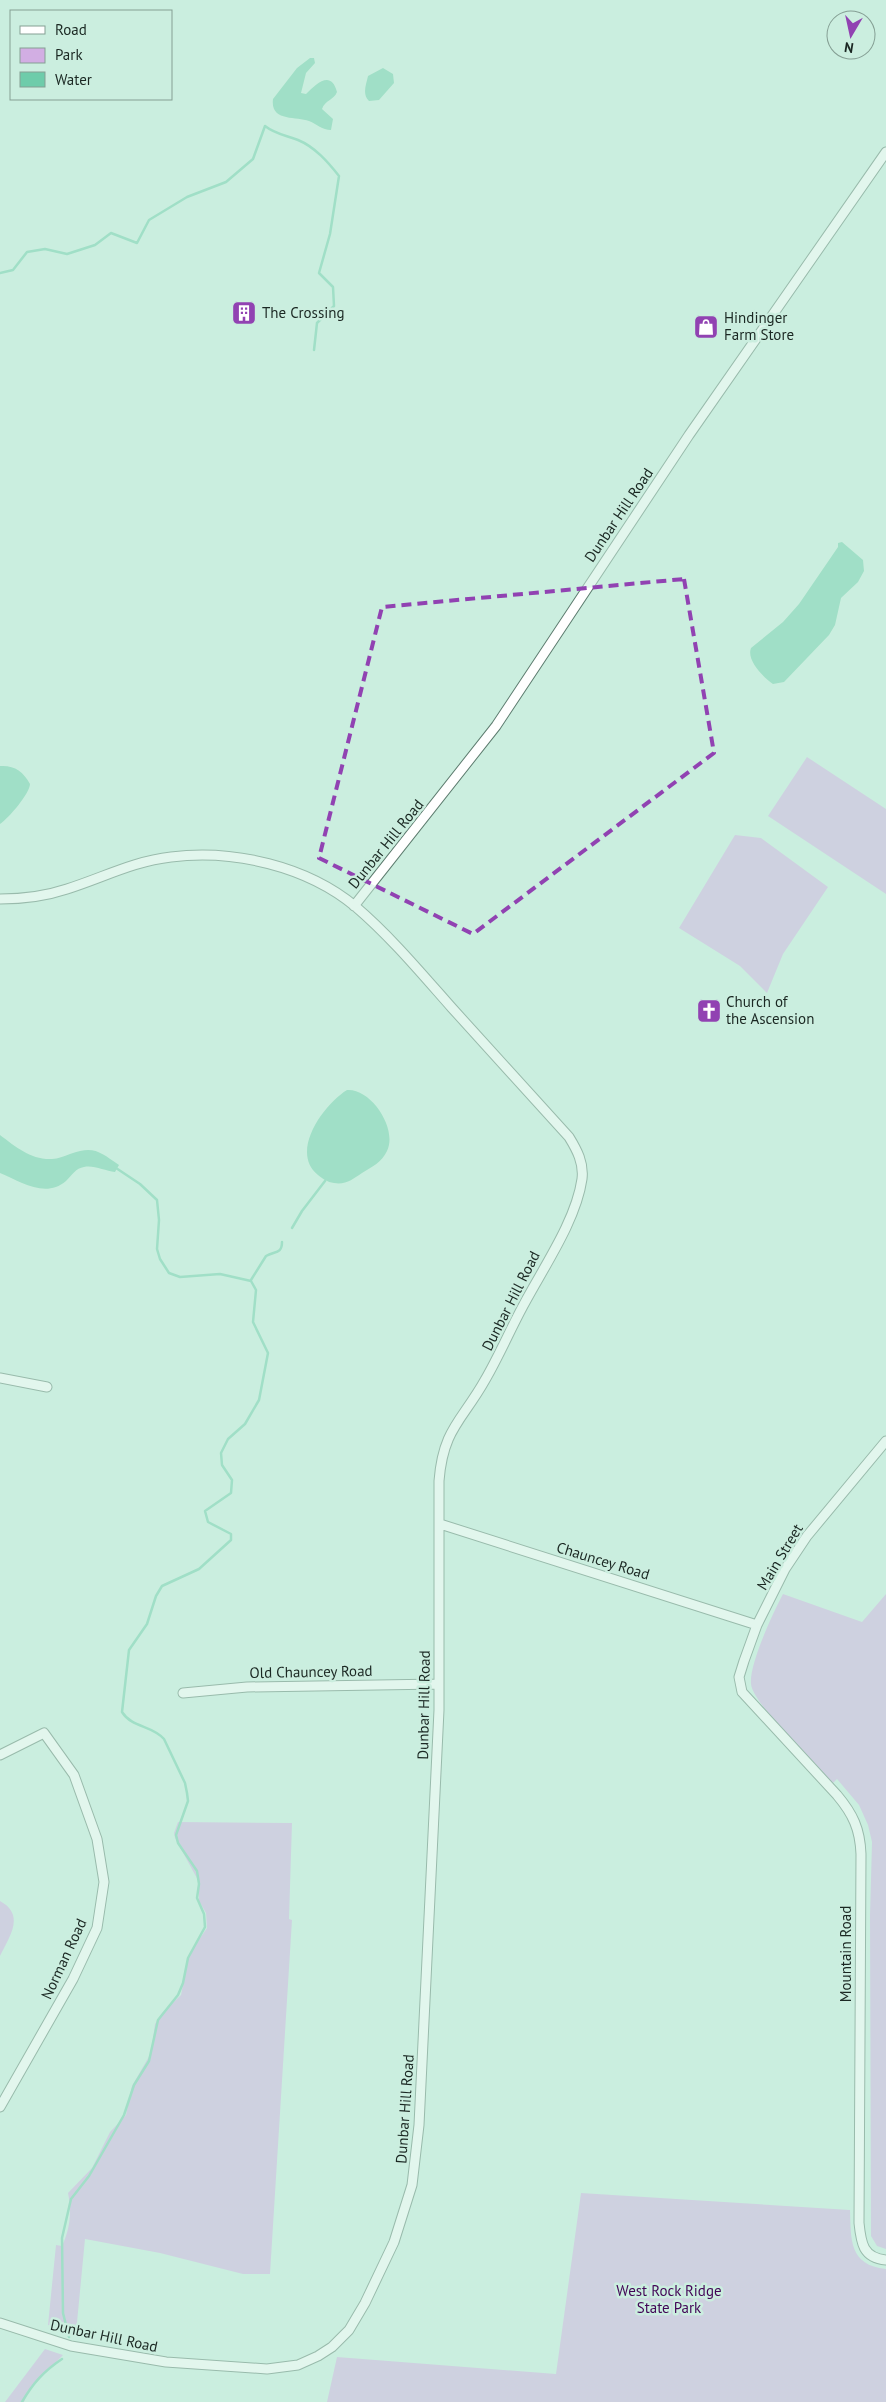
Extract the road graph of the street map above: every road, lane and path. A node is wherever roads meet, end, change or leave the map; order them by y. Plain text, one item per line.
1 (886, 152) edge
2 (0, 899) edge
3 (354, 906) junction
4 (0, 1378) edge
5 (47, 1387) dead end
6 (886, 1441) edge
7 (440, 1524) junction
8 (757, 1625) junction
9 (739, 1677) joint
10 (439, 1684) junction
11 (183, 1693) dead end
12 (0, 1755) edge
13 (0, 2107) edge
14 (886, 2260) edge
15 (0, 2323) edge

1 - 3 street, Dunbar Hill Road
2 - 3 street
3 - 7 street, Dunbar Hill Road
4 - 5 street
6 - 8 street, Main Street
7 - 8 street, Chauncey Road
7 - 10 street, Dunbar Hill Road
8 - 9 street, Main Street
9 - 14 street, Mountain Road
10 - 11 street, Old Chauncey Road
10 - 15 street, Dunbar Hill Road
12 - 13 street, Norman Road

